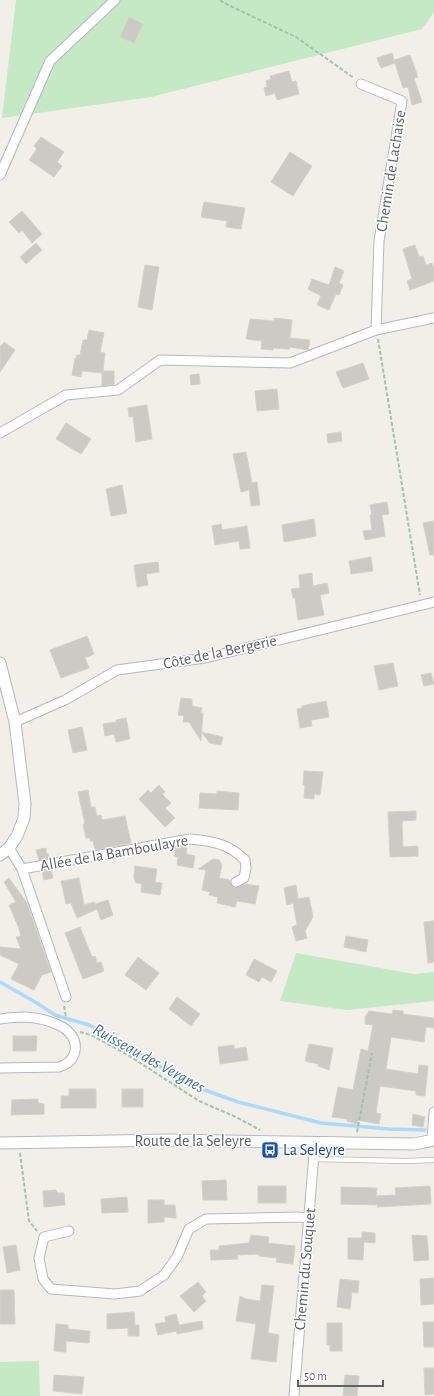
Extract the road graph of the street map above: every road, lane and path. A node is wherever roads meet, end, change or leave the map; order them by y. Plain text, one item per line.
1 (115, 0) edge
2 (220, 0) edge
3 (361, 84) joint
4 (0, 175) edge
5 (434, 318) edge
6 (376, 330) junction
7 (0, 433) edge
8 (434, 602) edge
9 (421, 604) junction
10 (0, 663) edge
11 (15, 722) junction
12 (9, 848) junction
13 (0, 855) edge
14 (22, 869) junction
15 (236, 882) dead end
16 (66, 997) dead end
17 (0, 1019) edge
18 (79, 1031) dead end
19 (372, 1053) dead end
20 (0, 1068) edge
21 (434, 1112) edge
22 (265, 1130) dead end
23 (433, 1140) edge
24 (0, 1142) edge
25 (19, 1142) junction
26 (315, 1142) junction
27 (356, 1143) junction
28 (314, 1159) junction
29 (434, 1160) edge
30 (309, 1218) junction
31 (69, 1231) dead end
32 (44, 1237) junction
33 (294, 1396) edge

1 - 4 street
2 - 3 path
3 - 6 street, Chemin de Lachaise
5 - 6 street
6 - 7 street
6 - 9 path
8 - 9 street, Côte de la Bergerie
9 - 11 street, Côte de la Bergerie
10 - 11 street
11 - 12 street
12 - 13 street
12 - 14 street, Allée de la Bamboulayre
14 - 15 street, Allée de la Bamboulayre
14 - 16 street, Allée de la Bamboulayre
17 - 20 street
18 - 22 path
19 - 27 path
21 - 23 street
23 - 27 street, Route de la Seleyre
24 - 25 street, Route de la Seleyre
25 - 26 street, Route de la Seleyre
25 - 32 path
26 - 27 street, Route de la Seleyre
26 - 28 street, Chemin du Souquet
28 - 29 lane
28 - 30 street, Chemin du Souquet
30 - 32 street
30 - 33 street, Chemin du Souquet
31 - 32 street

